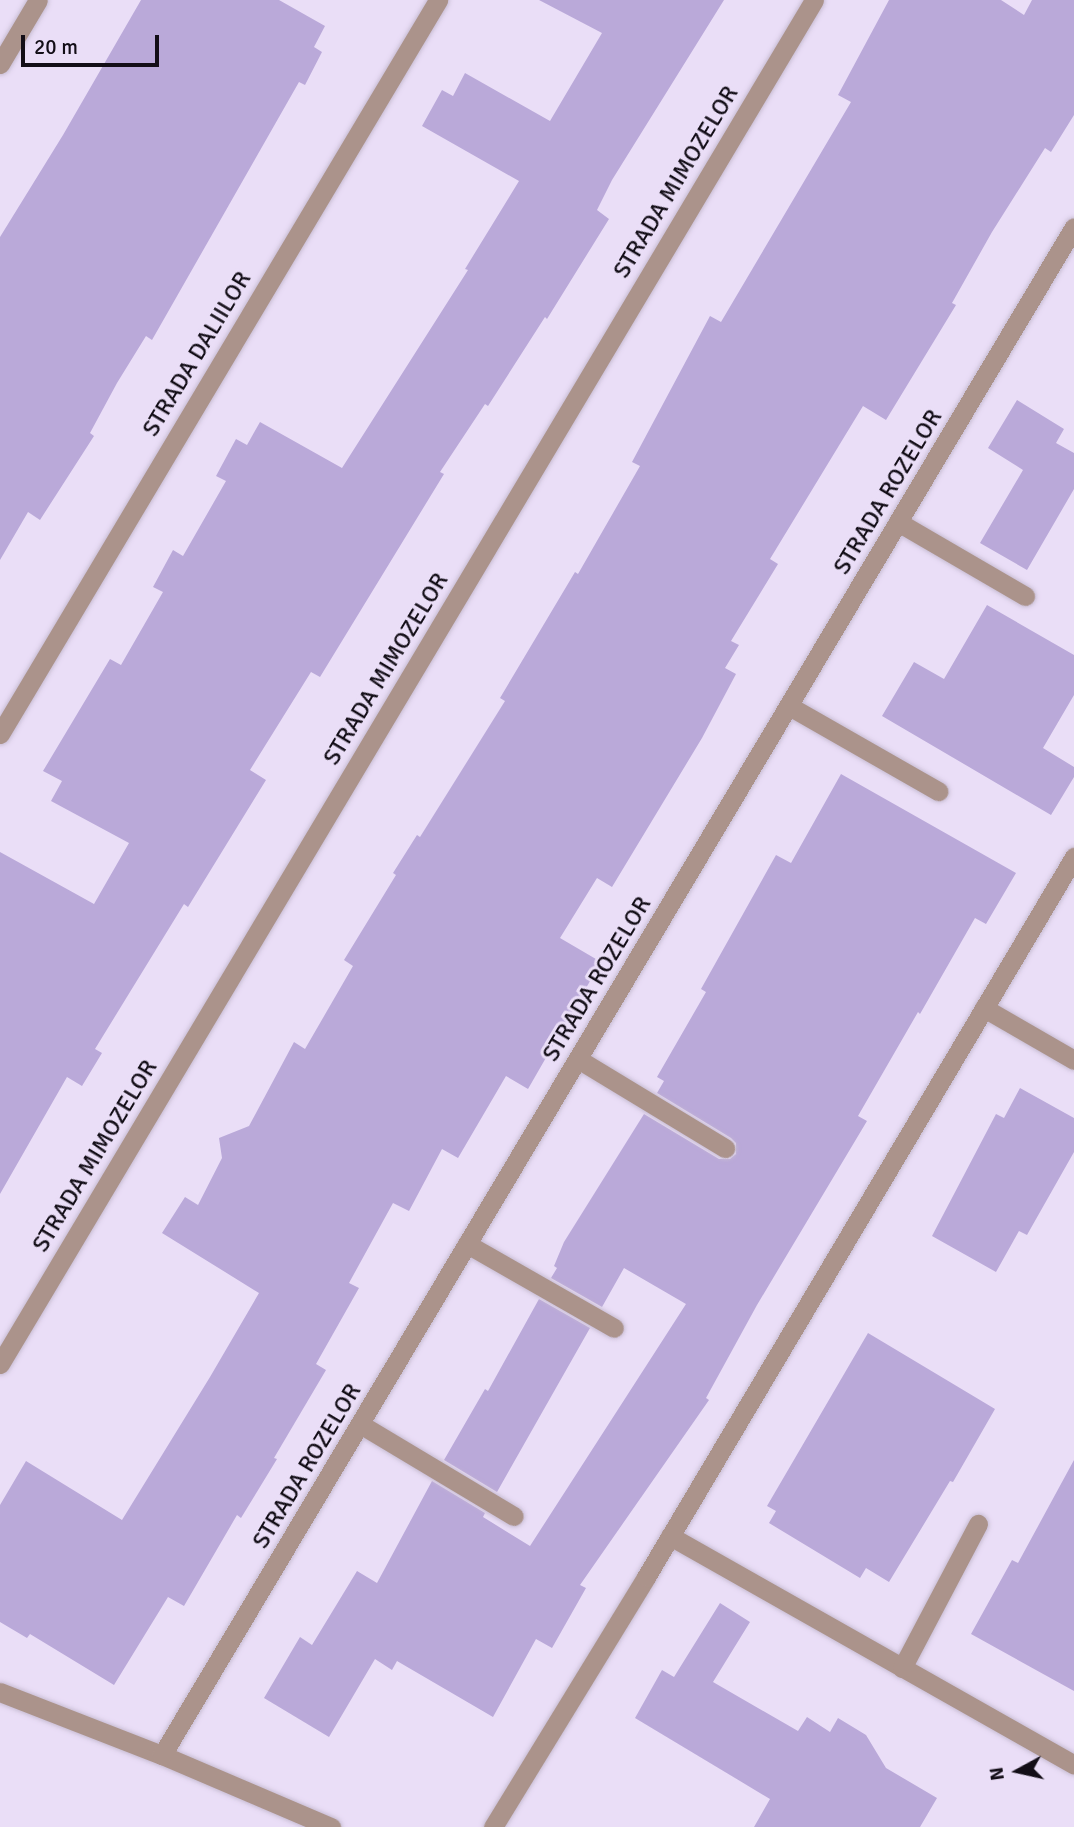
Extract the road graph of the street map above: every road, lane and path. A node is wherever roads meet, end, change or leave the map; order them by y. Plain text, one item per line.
1 (38, 0) edge
2 (438, 0) edge
3 (814, 0) edge
4 (0, 64) edge
5 (1074, 227) edge
6 (898, 522) junction
7 (1025, 596) dead end
8 (789, 706) junction
9 (0, 734) edge
10 (938, 791) dead end
11 (1074, 857) edge
12 (984, 1008) junction
13 (578, 1059) junction
14 (1074, 1060) edge
15 (725, 1148) dead end
16 (467, 1244) junction
17 (614, 1328) dead end
18 (0, 1363) edge
19 (360, 1424) junction
20 (514, 1516) dead end
21 (978, 1524) dead end
22 (670, 1536) junction
23 (902, 1668) junction
24 (0, 1692) edge
25 (162, 1755) junction
26 (1074, 1765) edge
27 (331, 1827) edge
28 (493, 1827) edge

1 - 4 street
2 - 9 street, STRADA DALIILOR
3 - 18 street, STRADA MIMOZELOR
5 - 6 street, STRADA ROZELOR
6 - 7 street
6 - 8 street, STRADA ROZELOR
8 - 10 street
8 - 13 street, STRADA ROZELOR
11 - 12 street
12 - 14 street
12 - 22 street
13 - 15 street
13 - 16 street, STRADA ROZELOR
16 - 17 street
16 - 19 street, STRADA ROZELOR
19 - 20 street
19 - 25 street, STRADA ROZELOR
21 - 23 street
22 - 23 street
22 - 28 street
23 - 26 street
24 - 25 street
25 - 27 street

